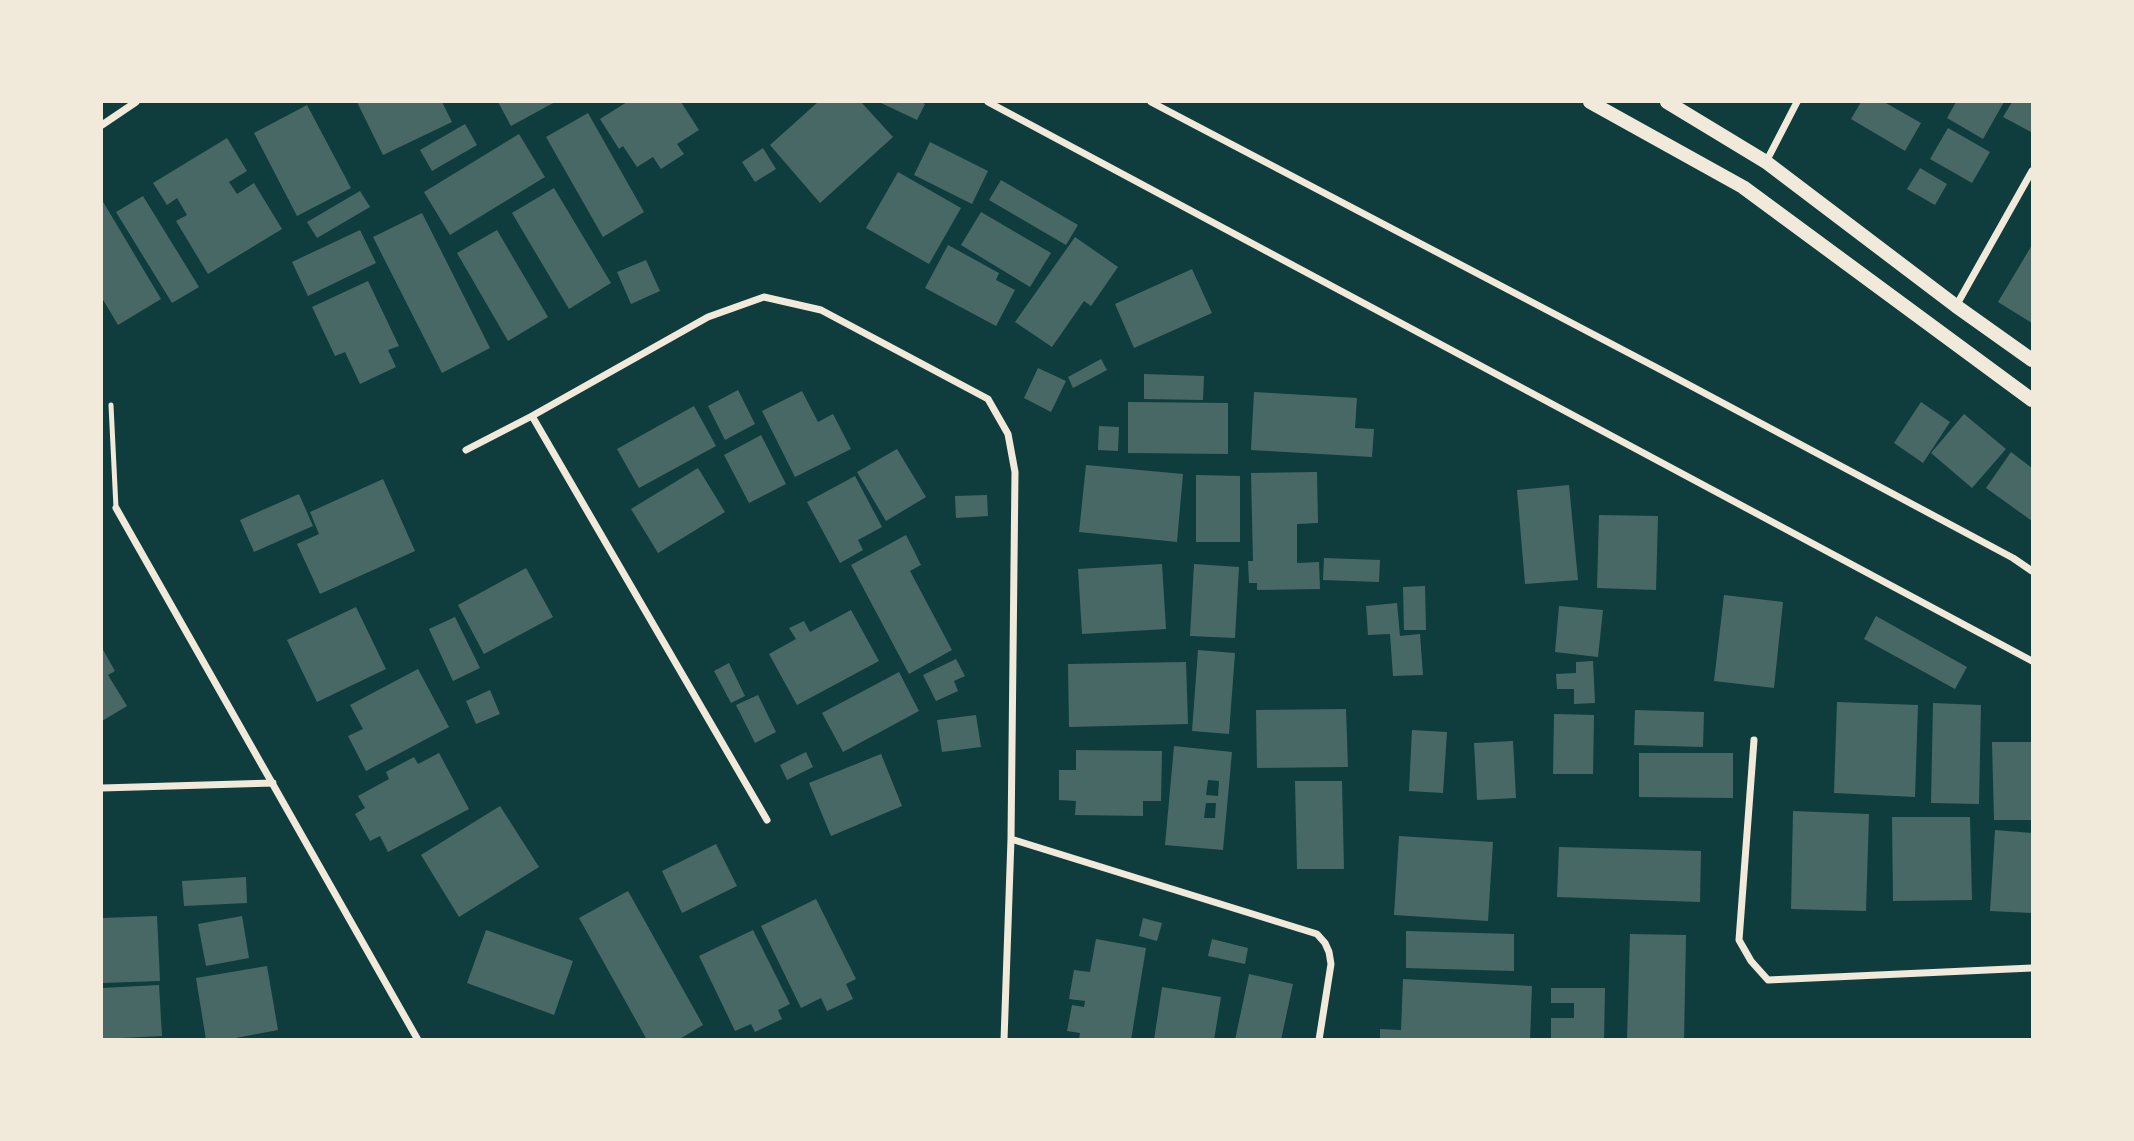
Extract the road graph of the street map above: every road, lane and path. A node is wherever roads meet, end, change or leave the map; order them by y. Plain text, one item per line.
1 (136, 102) edge
2 (988, 102) edge
3 (1151, 102) edge
4 (1590, 102) edge
5 (1667, 102) edge
6 (1797, 102) edge
7 (102, 125) edge
8 (1766, 162) junction
9 (2032, 171) edge
10 (1956, 306) junction
11 (2032, 360) edge
12 (2032, 400) edge
13 (111, 405) dead end
14 (532, 416) junction
15 (466, 450) dead end
16 (116, 508) joint
17 (2032, 571) edge
18 (2032, 662) edge
19 (1754, 740) dead end
20 (273, 783) junction
21 (102, 788) edge
22 (767, 820) dead end
23 (1011, 839) junction
24 (2032, 968) edge
25 (418, 1040) edge
26 (1004, 1040) edge
27 (1319, 1040) edge

1 - 7 street
2 - 18 street
3 - 17 street
4 - 12 main road
5 - 8 main road
6 - 8 street
8 - 10 main road
9 - 10 street
10 - 11 main road
13 - 16 lane
14 - 15 street
14 - 22 street
14 - 23 street
16 - 20 street
19 - 24 street
20 - 21 street
20 - 25 street
23 - 26 street
23 - 27 street

